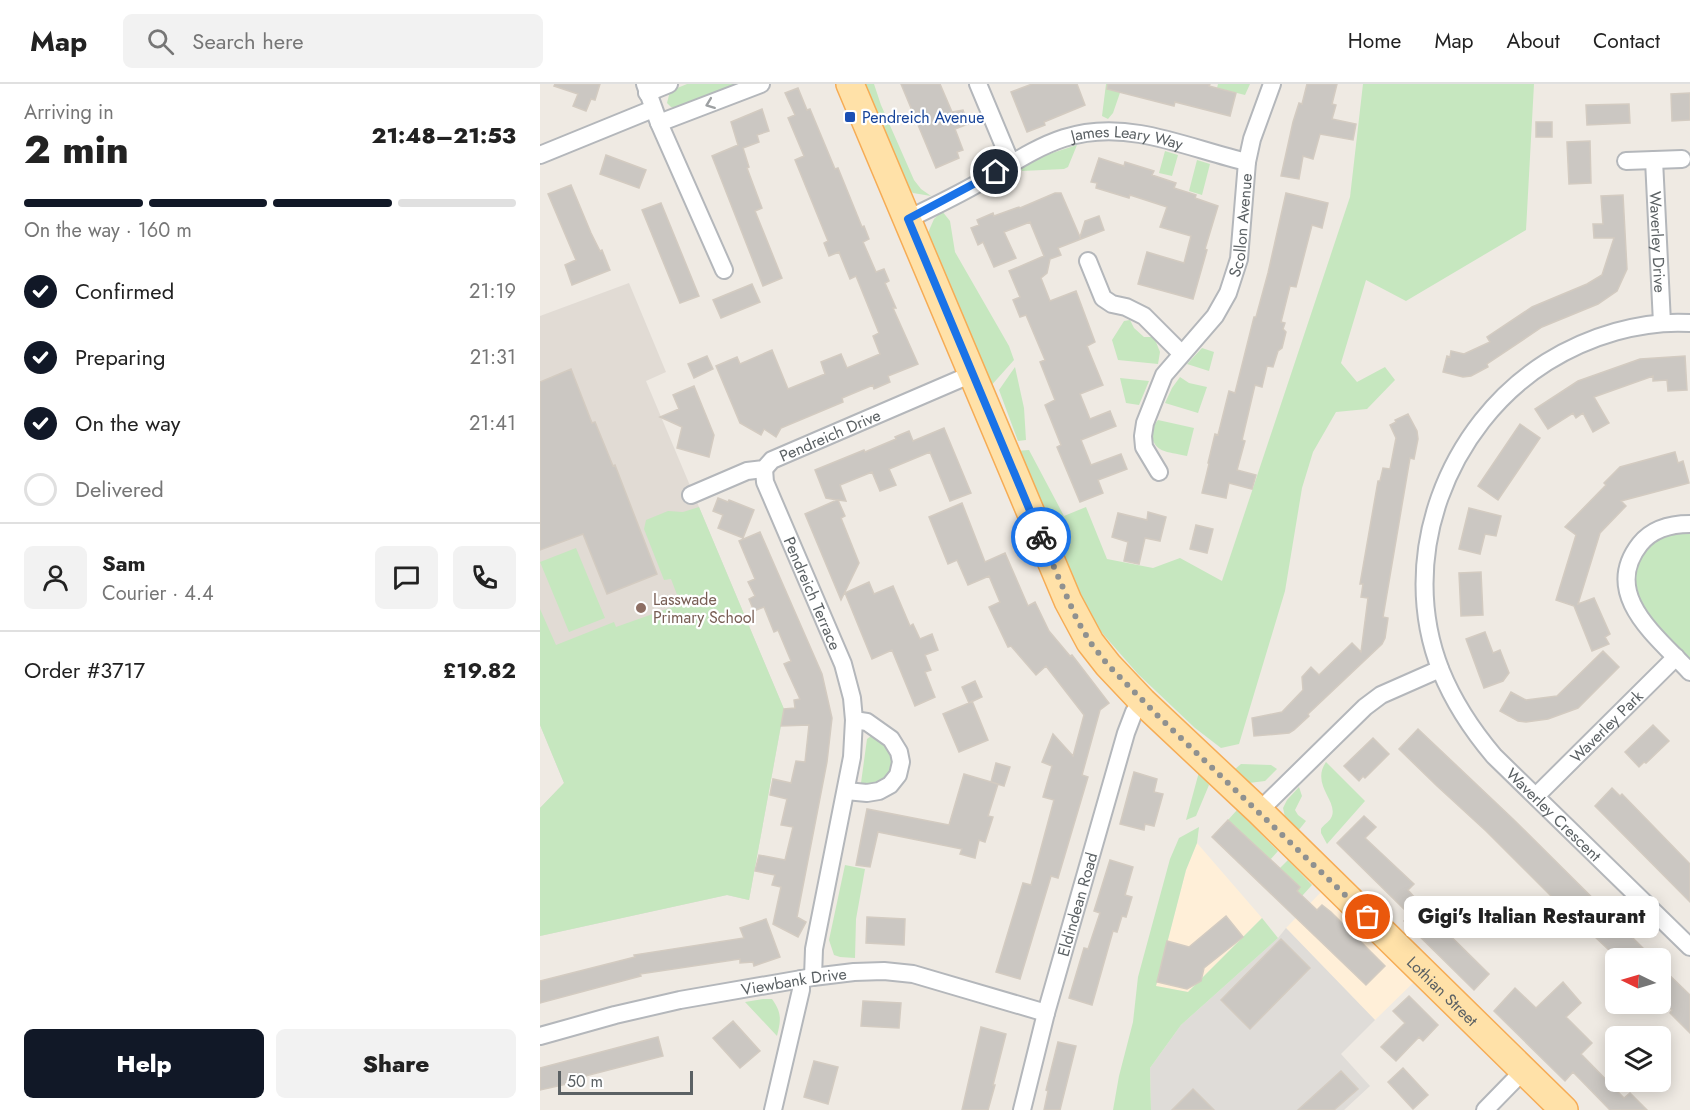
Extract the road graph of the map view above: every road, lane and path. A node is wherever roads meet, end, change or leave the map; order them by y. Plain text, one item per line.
1 (669, 84) edge
2 (761, 84) edge
3 (850, 84) edge
4 (978, 84) edge
5 (1272, 84) edge
6 (646, 89) edge
7 (656, 116) junction
8 (540, 155) edge
9 (1682, 159) dead end
10 (1654, 160) junction
11 (1626, 161) dead end
12 (1247, 162) junction
13 (1011, 163) junction
14 (908, 219) junction
15 (1088, 261) dead end
16 (724, 270) dead end
17 (1662, 323) junction
18 (1690, 323) edge
19 (1181, 353) junction
20 (972, 374) junction
21 (764, 469) junction
22 (1159, 472) dead end
23 (691, 495) dead end
24 (1690, 524) edge
25 (1676, 657) junction
26 (1440, 669) junction
27 (1690, 672) edge
28 (1143, 702) junction
29 (854, 720) junction
30 (846, 791) junction
31 (1536, 796) junction
32 (1259, 811) junction
33 (1690, 947) edge
34 (807, 978) junction
35 (1047, 1013) junction
36 (540, 1036) edge
37 (1523, 1071) junction
38 (773, 1110) edge
39 (1022, 1110) edge
40 (1485, 1110) edge
41 (1564, 1110) edge

1 - 6 street
2 -> 7 street
3 - 14 main road, Lothian Street
4 - 13 street
5 - 12 street, Scollon Avenue
6 - 7 street
7 - 8 street
7 - 16 street
9 - 10 street
10 - 11 street
10 - 17 street, Waverley Drive
12 - 13 street, James Leary Way
12 - 19 street, Scollon Avenue
13 - 14 street, James Leary Way
14 - 20 main road, Lothian Street
15 - 19 street
17 - 18 street, Waverley Crescent
17 - 26 street, Waverley Crescent
19 - 22 street, Scollon Avenue
20 - 21 street, Pendreich Drive
20 - 28 main road, Lothian Street
21 - 23 street, Pendreich Drive
21 - 29 street, Pendreich Terrace
24 - 25 street
25 - 27 street
25 - 31 street, Waverley Park
26 - 31 street, Waverley Crescent
26 - 32 street
28 - 32 main road, Lothian Street
28 - 35 street, Eldindean Road
29 - 30 street, Pendreich Terrace
29 - 30 street
30 - 34 street, Pendreich Terrace
31 - 33 street, Waverley Crescent
32 - 37 main road, Lothian Street
34 - 35 street, Viewbank Drive
34 - 36 street, Viewbank Drive
34 - 38 street, Pendreich Terrace
35 - 39 street, Eldindean Road
37 - 40 street
37 - 41 main road, Lothian Street

